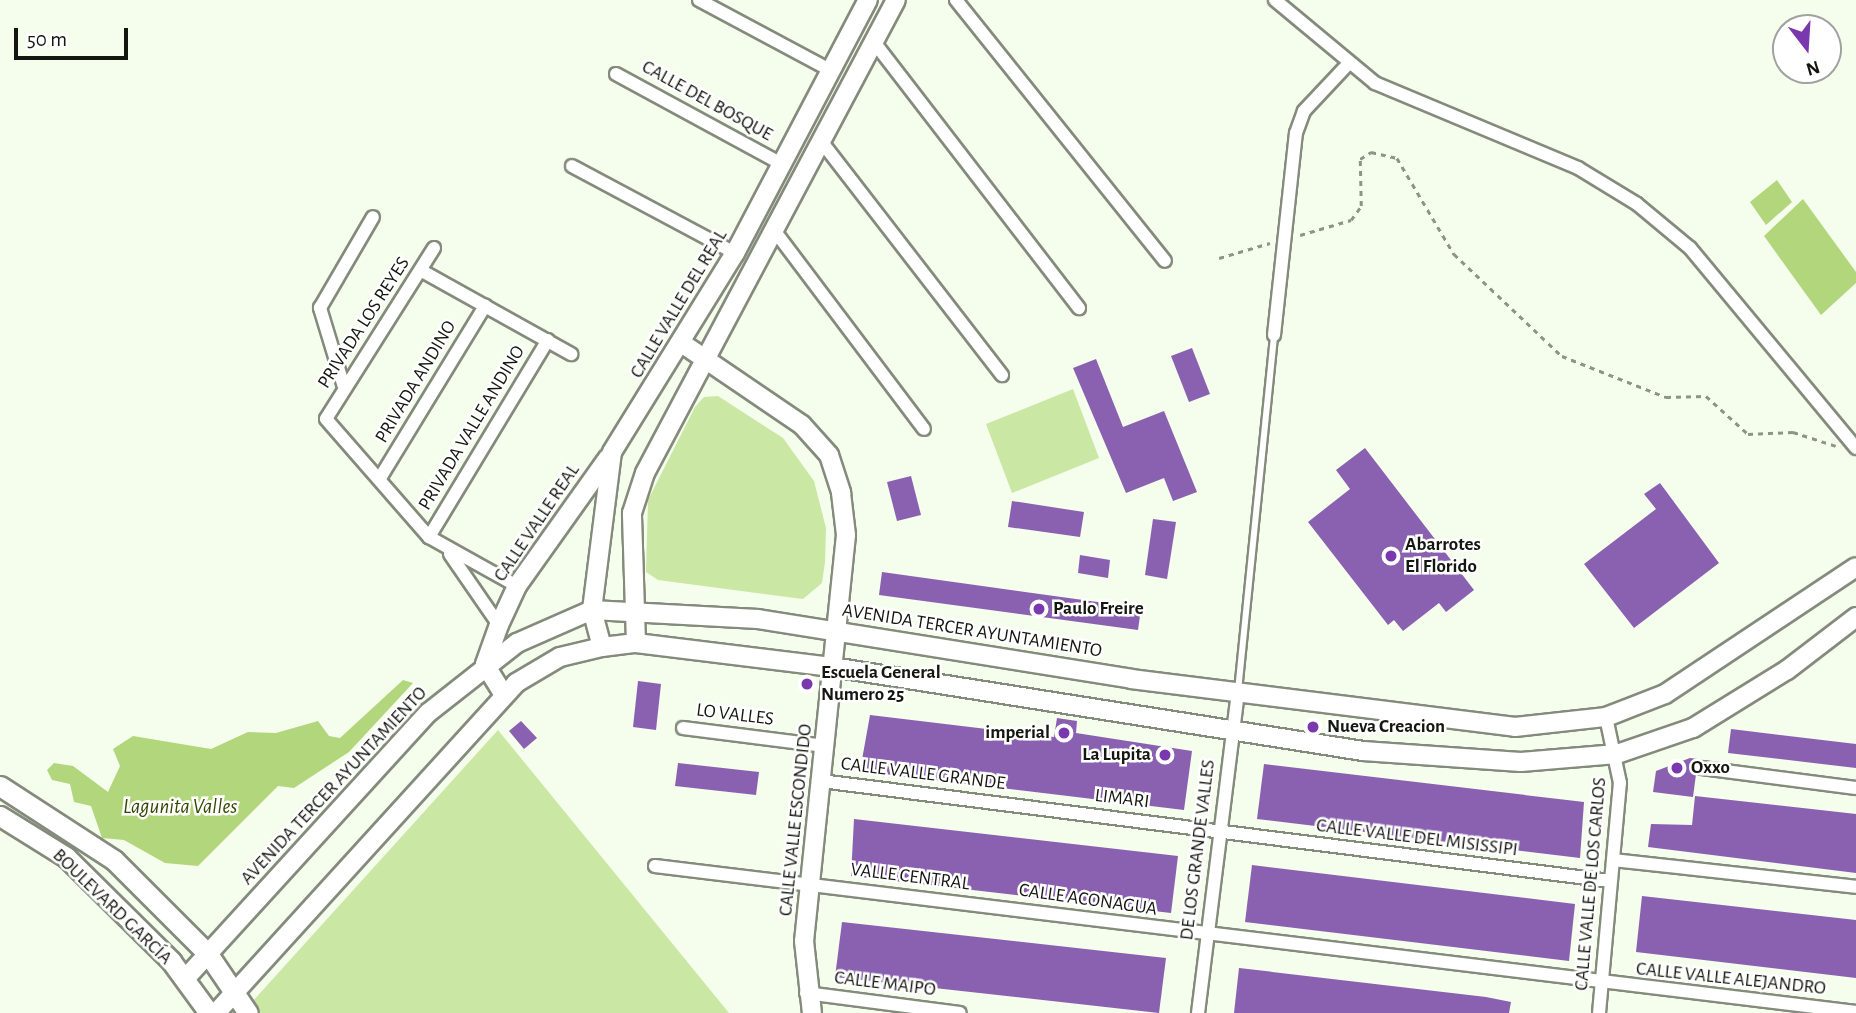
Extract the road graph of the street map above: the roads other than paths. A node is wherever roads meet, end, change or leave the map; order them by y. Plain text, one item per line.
1 (699, 0) edge
2 (868, 0) edge
3 (896, 0) edge
4 (956, 0) edge
5 (1275, 0) edge
6 (874, 42) junction
7 (1349, 63) junction
8 (830, 70) junction
9 (617, 74) dead end
10 (821, 141) junction
11 (780, 163) junction
12 (572, 166) dead end
13 (373, 217) dead end
14 (774, 230) junction
15 (435, 247) dead end
16 (735, 253) junction
17 (1165, 261) dead end
18 (422, 271) junction
19 (485, 306) junction
20 (1079, 308) dead end
21 (1274, 335) joint
22 (548, 340) junction
23 (683, 344) junction
24 (571, 354) dead end
25 (706, 356) junction
26 (1002, 375) dead end
27 (344, 387) junction
28 (326, 419) joint
29 (924, 429) dead end
30 (1852, 450) edge
31 (612, 452) junction
32 (380, 478) junction
33 (429, 537) junction
34 (449, 553) junction
35 (1856, 567) edge
36 (517, 586) junction
37 (592, 610) junction
38 (630, 610) junction
39 (1856, 617) edge
40 (499, 625) junction
41 (836, 630) junction
42 (636, 643) junction
43 (602, 647) junction
44 (485, 664) junction
45 (832, 667) junction
46 (1238, 693) junction
47 (504, 695) junction
48 (1606, 717) junction
49 (683, 728) dead end
50 (1234, 728) junction
51 (825, 746) junction
52 (1617, 754) junction
53 (1702, 768) dead end
54 (821, 781) junction
55 (0, 786) edge
56 (1856, 788) edge
57 (1020, 805) joint
58 (0, 816) edge
59 (1219, 831) junction
60 (1613, 860) junction
61 (655, 866) dead end
62 (1610, 881) junction
63 (809, 884) junction
64 (1856, 887) edge
65 (1006, 908) joint
66 (1207, 935) junction
67 (208, 954) junction
68 (1378, 956) joint
69 (185, 979) junction
70 (1602, 985) junction
71 (236, 992) junction
72 (806, 993) junction
73 (1856, 1012) edge
74 (209, 1013) edge
75 (216, 1013) edge
76 (248, 1013) edge
77 (812, 1013) edge
78 (960, 1013) edge
79 (1198, 1013) edge
80 (1599, 1013) edge

1 - 8 street
2 - 8 main road, CALLE VALLE DEL REAL
3 - 6 main road
4 - 17 street
5 - 7 street
6 - 10 main road
6 - 20 street
7 - 21 street
7 - 30 street
8 - 11 main road, CALLE VALLE DEL REAL
9 - 11 street, CALLE DEL BOSQUE
10 - 14 main road
10 - 26 street
11 - 16 main road, CALLE VALLE DEL REAL
12 - 16 street
13 - 27 street
14 - 25 main road
14 - 29 street
15 - 18 street, PRIVADA LOS REYES
16 - 23 main road, CALLE VALLE DEL REAL
18 - 19 street, PRIVADA VALLE ANDINO
18 - 27 street, PRIVADA LOS REYES
19 - 22 street, PRIVADA VALLE ANDINO
19 - 32 street, PRIVADA ANDINO
21 - 46 lane
22 - 24 street, PRIVADA VALLE ANDINO
22 - 33 street, PRIVADA VALLE ANDINO
23 - 25 main road, CALLE VALLE ESCONDIDO
23 - 31 main road, CALLE VALLE DEL REAL
25 - 38 main road
25 - 41 main road, CALLE VALLE ESCONDIDO
27 - 28 street, PRIVADA LOS REYES
28 - 32 street, PRIVADA VALLE ANDINO
31 - 36 main road, CALLE VALLE REAL
31 - 37 main road, CALLE VALLE DEL REAL
32 - 33 street, PRIVADA VALLE ANDINO
33 - 34 street, PRIVADA VALLE ANDINO
34 - 36 street, PRIVADA VALLE ANDINO
34 - 40 street, PRIVADA VALLE ANDINO
35 - 48 main road, AVENIDA TERCER AYUNTAMIENTO
36 - 40 main road, CALLE VALLE REAL
37 - 38 main road, AVENIDA TERCER AYUNTAMIENTO
37 - 43 main road, CALLE VALLE DEL REAL
37 - 44 main road, AVENIDA TERCER AYUNTAMIENTO
38 - 41 main road, AVENIDA TERCER AYUNTAMIENTO
38 - 42 main road
39 - 52 main road
40 - 44 main road, CALLE VALLE REAL
41 - 45 main road, CALLE VALLE ESCONDIDO
41 - 46 main road, AVENIDA TERCER AYUNTAMIENTO
42 - 43 main road
42 - 45 main road
43 - 47 main road
44 - 47 main road
44 - 67 main road, AVENIDA TERCER AYUNTAMIENTO
45 - 50 main road
45 - 51 main road, CALLE VALLE ESCONDIDO
46 - 48 main road, AVENIDA TERCER AYUNTAMIENTO
46 - 50 street, DE LOS GRANDE VALLES
47 - 71 main road
48 - 52 street, CALLE VALLE DE LOS CARLOS
49 - 51 street, LO VALLES
50 - 52 main road
50 - 59 street, DE LOS GRANDE VALLES
51 - 54 main road, CALLE VALLE ESCONDIDO
52 - 60 street, CALLE VALLE DE LOS CARLOS
53 - 56 street
54 - 57 street, CALLE VALLE GRANDE
54 - 63 main road, CALLE VALLE ESCONDIDO
55 - 67 main road, BOULEVARD GARCÍA
57 - 59 street, LIMARI
58 - 69 main road, BOULEVARD GARCÍA
59 - 62 street, CALLE VALLE DEL MISISSIPI
59 - 66 street, DE LOS GRANDE VALLES
60 - 62 street, CALLE VALLE DE LOS CARLOS
60 - 64 street
61 - 63 street, VALLE CENTRAL
62 - 70 street, CALLE VALLE DE LOS CARLOS
63 - 65 street, VALLE CENTRAL
63 - 72 main road, CALLE VALLE ESCONDIDO
65 - 66 street, CALLE ACONAGUA
66 - 68 street, CALLE ACONAGUA
66 - 79 street, DE LOS GRANDE VALLES
67 - 69 main road, AVENIDA TERCER AYUNTAMIENTO
67 - 71 main road, BOULEVARD GARCÍA
68 - 70 street, CALLE VALLE ALEJANDRO
69 - 74 main road, BOULEVARD GARCÍA
70 - 73 street, CALLE VALLE ALEJANDRO
70 - 80 street, CALLE VALLE DE LOS CARLOS
71 - 75 main road
71 - 76 main road, BOULEVARD GARCÍA
72 - 77 main road, CALLE VALLE ESCONDIDO
72 - 78 street, CALLE MAIPO

